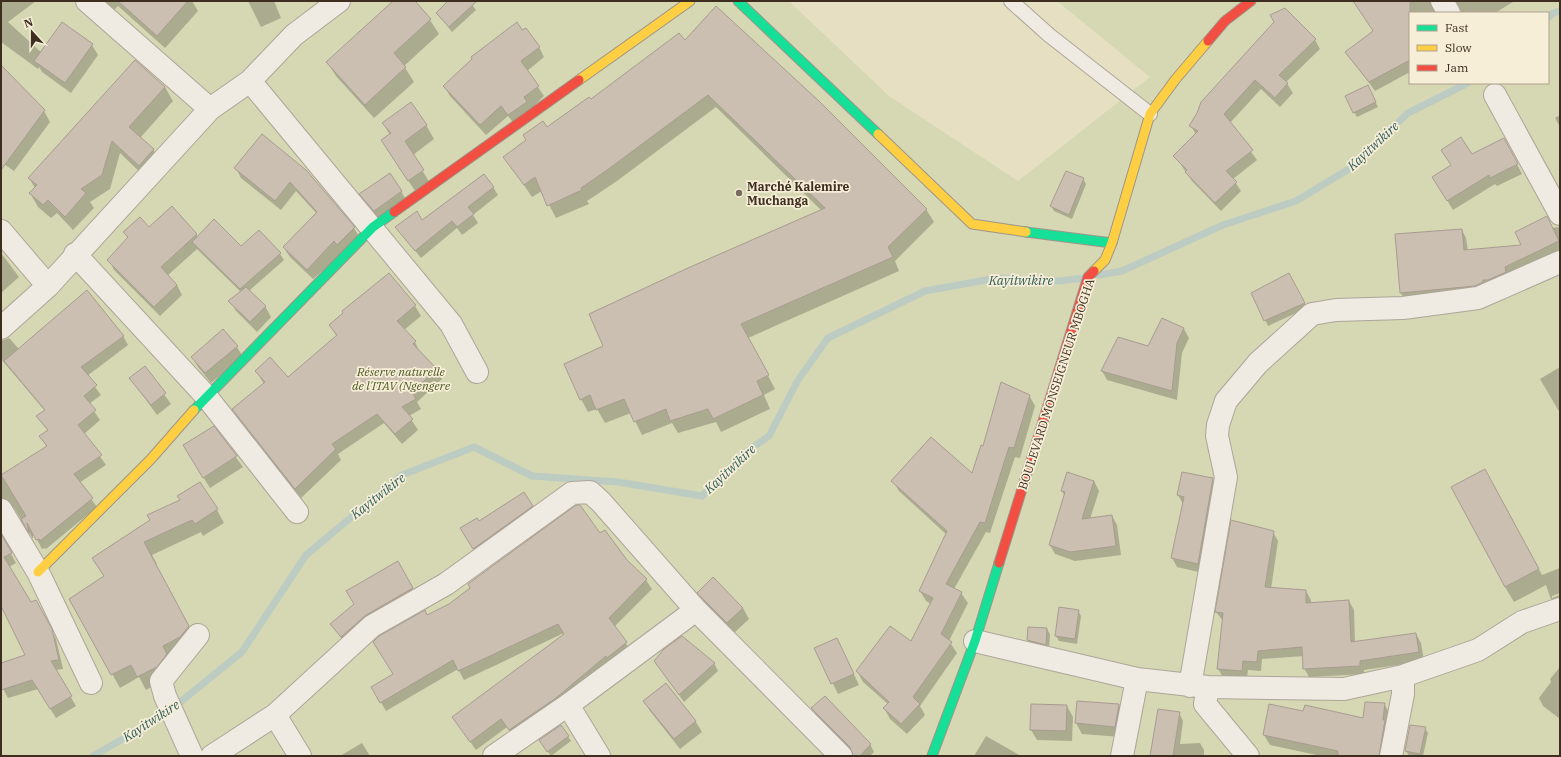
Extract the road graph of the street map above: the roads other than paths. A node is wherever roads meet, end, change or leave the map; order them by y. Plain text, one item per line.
1 (87, 1) edge
2 (340, 1) edge
3 (690, 1) edge
4 (738, 1) edge
5 (1011, 1) edge
6 (1251, 1) edge
7 (1442, 1) edge
8 (1448, 12) edge
9 (250, 81) junction
10 (1494, 95) dead end
11 (210, 109) junction
12 (1150, 114) junction
13 (1560, 214) edge
14 (372, 227) junction
15 (1, 231) edge
16 (1112, 243) junction
17 (75, 254) junction
18 (1560, 262) edge
19 (48, 286) junction
20 (1, 328) edge
21 (477, 372) dead end
22 (206, 396) junction
23 (1, 510) edge
24 (297, 512) dead end
25 (38, 572) junction
26 (1560, 609) edge
27 (696, 610) junction
28 (198, 635) dead end
29 (975, 641) junction
30 (1403, 676) junction
31 (1137, 679) junction
32 (91, 683) dead end
33 (1199, 686) junction
34 (568, 705) junction
35 (275, 715) junction
36 (192, 756) edge
37 (212, 756) edge
38 (300, 756) edge
39 (494, 756) edge
40 (598, 756) edge
41 (841, 756) edge
42 (932, 756) edge
43 (1122, 756) edge
44 (1248, 756) edge
45 (1391, 756) edge

1 - 11 street
2 - 9 street
3 - 14 street
4 - 16 street
5 - 12 lane
6 - 12 street, BOULEVARD MONSEIGNEUR MBOGHA
7 - 8 street
9 - 11 street
9 - 14 street
10 - 13 street
11 - 17 street
12 - 16 street, BOULEVARD MONSEIGNEUR MBOGHA
14 - 21 street
14 - 22 street
15 - 19 street
16 - 29 street, BOULEVARD MONSEIGNEUR MBOGHA
17 - 19 street
17 - 22 street
18 - 33 street
19 - 20 street
22 - 24 street
22 - 25 street
23 - 25 street
25 - 32 street
26 - 30 street
27 - 34 street
27 - 35 street
27 - 41 street
28 - 36 street
29 - 31 street
29 - 42 street, BOULEVARD MONSEIGNEUR MBOGHA
30 - 33 street
30 - 45 street
31 - 33 street
31 - 43 street
33 - 44 street
34 - 39 street
34 - 40 street
35 - 37 street
35 - 38 street

